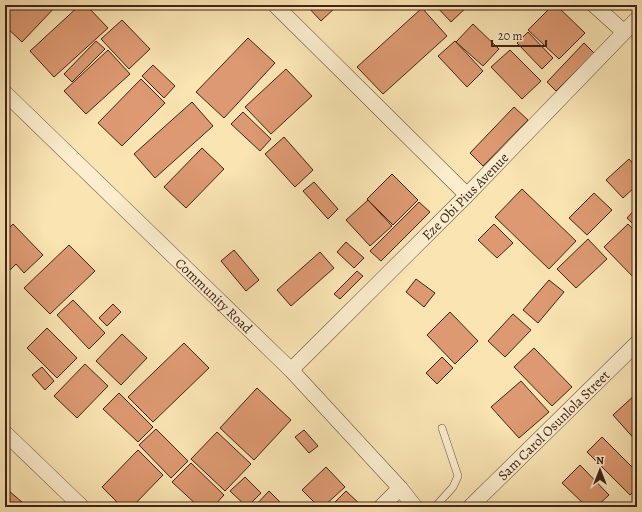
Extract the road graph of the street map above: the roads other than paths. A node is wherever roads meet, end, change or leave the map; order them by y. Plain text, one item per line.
1 (275, 5) edge
2 (594, 5) edge
3 (637, 19) edge
4 (624, 32) junction
5 (5, 93) edge
6 (467, 195) junction
7 (637, 343) edge
8 (291, 370) junction
9 (442, 428) dead end
10 (5, 432) edge
11 (400, 488) junction
12 (76, 505) edge
13 (381, 507) edge
14 (415, 507) edge
15 (435, 507) edge
16 (470, 507) edge

1 - 6 street
2 - 4 street
3 - 4 street, Eze Obi Pius Avenue
4 - 6 street, Eze Obi Pius Avenue
5 - 8 street, Community Road
6 - 8 street, Eze Obi Pius Avenue
7 - 16 street, Sam Carol Osunlola Street
8 - 11 street, Community Road
9 - 15 lane
10 - 12 street
11 - 13 street
11 - 14 street, Community Road

